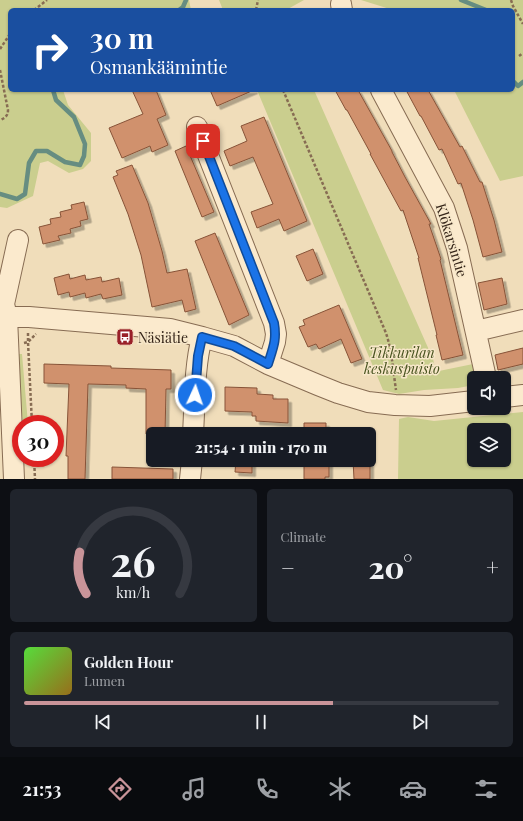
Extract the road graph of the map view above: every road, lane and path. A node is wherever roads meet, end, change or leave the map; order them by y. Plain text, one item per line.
1 (47, 0) edge
2 (37, 8) edge
3 (515, 10) edge
4 (523, 24) edge
5 (8, 37) edge
6 (0, 49) edge
7 (523, 53) edge
8 (519, 56) dead end
9 (0, 70) edge
10 (284, 92) edge
11 (382, 92) edge
12 (0, 120) edge
13 (197, 127) dead end
14 (18, 240) dead end
15 (4, 317) edge
16 (523, 320) edge
17 (476, 331) junction
18 (202, 337) junction
19 (28, 342) dead end
20 (268, 364) junction
21 (485, 371) edge
22 (523, 395) edge
23 (511, 396) edge
24 (467, 402) edge
25 (395, 405) junction
26 (32, 415) edge
27 (193, 427) edge
28 (34, 467) edge
29 (191, 467) edge
30 (14, 479) edge
31 (35, 479) edge
32 (190, 479) edge

1 - 2 path
3 - 4 path
5 - 6 path
7 - 8 path
9 - 12 path
10 - 25 path
11 - 17 street, Klökarsintie
13 - 20 street
14 - 15 street
15 - 18 street
15 - 30 street
16 - 17 street
17 - 21 street, Klökarsintie
18 - 20 street
18 - 27 street
19 - 26 path
20 - 25 street
22 - 23 street
24 - 25 street
28 - 31 path
29 - 32 street

